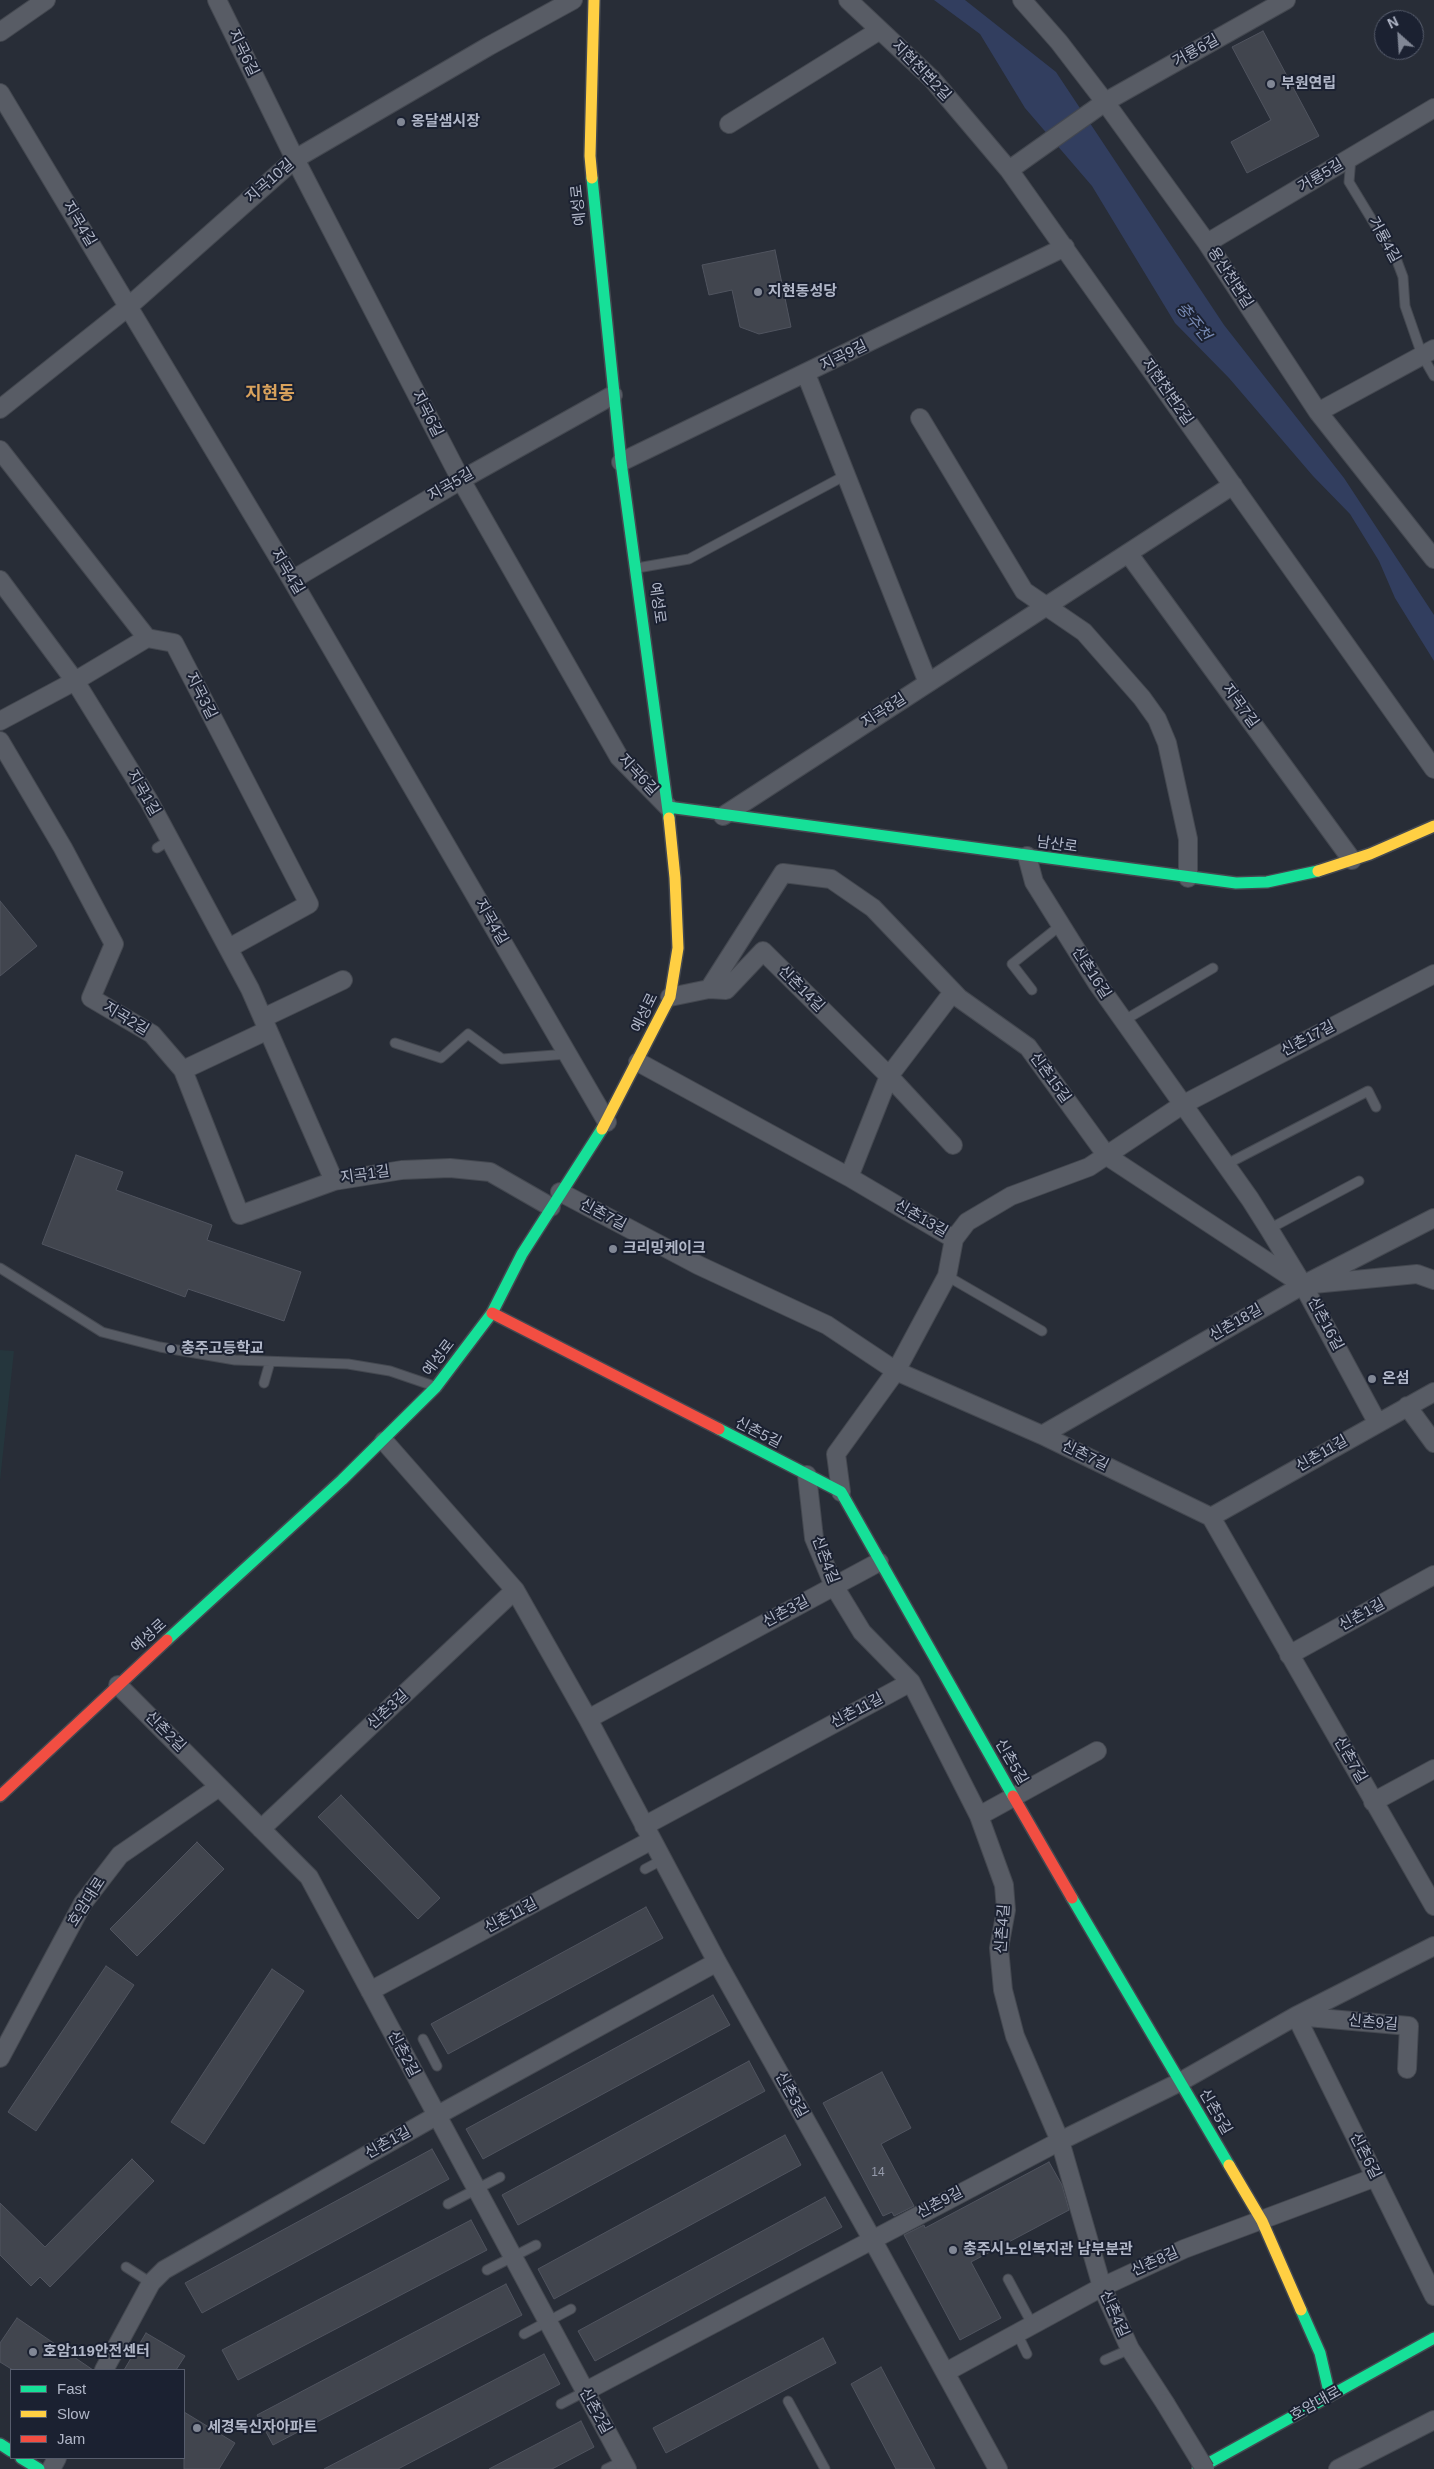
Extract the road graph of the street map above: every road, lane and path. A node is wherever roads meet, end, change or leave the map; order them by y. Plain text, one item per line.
1 (46, 0) edge
2 (217, 0) edge
3 (573, 0) edge
4 (594, 0) edge
5 (848, 0) edge
6 (1022, 0) edge
7 (1286, 0) edge
8 (880, 30) junction
9 (0, 32) edge
10 (0, 93) edge
11 (1105, 102) junction
12 (1434, 108) edge
13 (729, 124) dead end
14 (1351, 158) junction
15 (295, 159) junction
16 (1009, 170) junction
17 (1208, 243) junction
18 (1065, 247) junction
19 (128, 307) junction
20 (1428, 352) edge
21 (806, 374) junction
22 (1434, 376) edge
23 (613, 395) junction
24 (0, 409) edge
25 (1318, 412) junction
26 (920, 418) dead end
27 (0, 450) edge
28 (621, 462) junction
29 (846, 475) junction
30 (461, 480) junction
31 (1233, 485) junction
32 (1128, 553) junction
33 (1434, 558) edge
34 (637, 568) junction
35 (0, 580) edge
36 (292, 580) junction
37 (1045, 607) junction
38 (147, 638) junction
39 (75, 681) junction
40 (928, 683) junction
41 (0, 721) edge
42 (0, 740) edge
43 (1434, 769) edge
44 (668, 808) junction
45 (723, 816) junction
46 (1434, 826) edge
47 (1027, 856) junction
48 (1352, 860) junction
49 (1188, 878) junction
50 (1061, 925) junction
51 (229, 948) junction
52 (1213, 968) dead end
53 (1434, 974) edge
54 (343, 980) dead end
55 (709, 989) junction
56 (1032, 990) dead end
57 (953, 992) junction
58 (670, 997) junction
59 (1123, 1020) junction
60 (266, 1024) junction
61 (395, 1043) dead end
62 (568, 1054) junction
63 (638, 1062) junction
64 (183, 1070) junction
65 (889, 1076) junction
66 (1182, 1105) junction
67 (1376, 1107) dead end
68 (608, 1122) junction
69 (953, 1145) dead end
70 (1107, 1156) junction
71 (1225, 1164) junction
72 (849, 1177) junction
73 (334, 1181) junction
74 (1359, 1181) dead end
75 (555, 1199) junction
76 (1434, 1218) edge
77 (1269, 1228) junction
78 (954, 1239) junction
79 (0, 1268) edge
80 (947, 1276) junction
81 (1434, 1280) edge
82 (1303, 1285) junction
83 (492, 1313) junction
84 (1042, 1331) dead end
85 (270, 1362) junction
86 (896, 1371) junction
87 (264, 1383) dead end
88 (436, 1387) junction
89 (1434, 1392) edge
90 (1407, 1406) junction
91 (1377, 1422) junction
92 (1042, 1435) junction
93 (384, 1441) junction
94 (1434, 1443) edge
95 (807, 1475) junction
96 (841, 1492) junction
97 (1211, 1517) junction
98 (879, 1562) junction
99 (1434, 1575) edge
100 (834, 1586) junction
101 (515, 1590) junction
102 (1290, 1655) junction
103 (911, 1682) junction
104 (118, 1685) junction
105 (588, 1719) junction
106 (1097, 1751) dead end
107 (1434, 1769) edge
108 (220, 1788) junction
109 (0, 1796) edge
110 (1013, 1797) junction
111 (1373, 1802) junction
112 (979, 1816) junction
113 (261, 1830) junction
114 (648, 1833) junction
115 (662, 1860) junction
116 (645, 1869) dead end
117 (1434, 1906) edge
118 (1434, 1946) edge
119 (717, 1962) junction
120 (370, 1991) junction
121 (1296, 2016) junction
122 (423, 2040) dead end
123 (0, 2058) edge
124 (437, 2066) dead end
125 (1408, 2069) dead end
126 (1180, 2082) junction
127 (436, 2116) junction
128 (1060, 2141) junction
129 (500, 2177) dead end
130 (1376, 2177) junction
131 (475, 2190) junction
132 (448, 2204) dead end
133 (1262, 2221) junction
134 (872, 2239) junction
135 (536, 2245) dead end
136 (512, 2257) junction
137 (126, 2267) dead end
138 (487, 2270) dead end
139 (1008, 2279) dead end
140 (151, 2283) junction
141 (1102, 2287) junction
142 (1434, 2296) edge
143 (571, 2309) dead end
144 (546, 2322) junction
145 (1032, 2324) junction
146 (1016, 2333) junction
147 (524, 2334) dead end
148 (1434, 2338) edge
149 (1130, 2349) junction
150 (1027, 2354) dead end
151 (1105, 2360) dead end
152 (105, 2369) edge
153 (946, 2372) junction
154 (584, 2392) junction
155 (1330, 2396) junction
156 (788, 2401) dead end
157 (561, 2404) dead end
158 (1434, 2420) edge
159 (24, 2459) edge
160 (625, 2465) edge
161 (39, 2469) edge
162 (606, 2469) edge
163 (825, 2469) edge
164 (998, 2469) edge
165 (1198, 2469) edge
166 (1205, 2469) edge
167 (1338, 2469) edge

1 - 9 street
2 - 15 street, 지곡6길
3 - 15 street, 지곡10길
4 - 23 street, 예성로
5 - 8 street, 지현천변2길
6 - 11 street, 용산천변길
7 - 11 street, 거룡6길
8 - 13 street, 지현천변2길
8 - 16 street, 지현천변2길
10 - 19 street, 지곡4길
11 - 16 street, 거룡6길
11 - 17 street, 용산천변길
12 - 14 street, 거룡5길
14 - 17 street, 거룡5길
14 - 20 lane, 거룡4길
15 - 19 street, 지곡10길
15 - 30 street, 지곡6길
16 - 18 street, 지현천변2길
17 - 25 street, 용산천변길
18 - 21 street, 지곡9길
18 - 31 street, 지현천변2길
19 - 24 street, 지곡10길
19 - 36 street, 지곡4길
20 - 22 lane, 거룡4길
20 - 25 street
21 - 28 street, 지곡9길
21 - 29 street
23 - 28 street, 예성로
23 - 30 street, 지곡5길
25 - 33 street, 용산천변길
26 - 37 street
27 - 38 street
28 - 34 street, 예성로
29 - 34 lane
29 - 40 street
30 - 36 street, 지곡5길
30 - 44 street, 지곡6길
31 - 32 street, 지곡8길
31 - 43 street, 지현천변2길
32 - 37 street, 지곡8길
32 - 48 street, 지곡7길
34 - 44 street, 예성로
35 - 39 street, 지곡1길
36 - 62 street, 지곡4길
37 - 40 street, 지곡8길
37 - 49 street
38 - 39 street
38 - 51 street, 지곡3길
39 - 41 street
39 - 51 street, 지곡1길
40 - 45 street, 지곡8길
42 - 64 street, 지곡2길
44 - 45 street, 남산로
44 - 58 street, 예성로
45 - 47 street, 남산로
46 - 48 street, 남산로
47 - 49 street, 남산로
47 - 50 street, 신촌16길
48 - 49 street, 남산로
50 - 56 lane
50 - 59 street, 신촌16길
51 - 60 street, 지곡1길
52 - 59 lane
53 - 66 street, 신촌17길
54 - 60 street
55 - 57 street, 신촌15길
55 - 58 street
55 - 65 street, 신촌14길
57 - 65 street
57 - 70 street, 신촌15길
58 - 63 street, 예성로
59 - 66 street, 신촌16길
60 - 64 street
60 - 73 street, 지곡1길
61 - 62 lane
62 - 68 street, 지곡4길
63 - 68 street, 예성로
63 - 72 street, 신촌13길
64 - 73 street, 지곡2길
65 - 69 street, 신촌14길
65 - 72 street
66 - 70 street, 신촌17길
66 - 71 street, 신촌16길
67 - 71 lane
68 - 75 street, 예성로
70 - 78 street, 신촌17길
70 - 82 street, 신촌15길
71 - 77 street, 신촌16길
72 - 78 street, 신촌13길
73 - 75 street, 지곡1길
74 - 77 lane
75 - 83 street, 예성로
75 - 86 street, 신촌7길
76 - 82 street, 신촌18길
77 - 82 street, 신촌16길
78 - 80 street, 신촌13길
79 - 85 lane
80 - 84 lane
80 - 86 street, 신촌13길
81 - 82 street
82 - 91 street, 신촌16길
82 - 92 street, 신촌18길
83 - 88 street, 예성로
83 - 95 street, 신촌5길
85 - 87 lane
85 - 88 lane
86 - 92 street, 신촌7길
86 - 96 street, 신촌13길
88 - 93 street, 예성로
89 - 90 street, 신촌11길
90 - 91 street, 신촌11길
90 - 94 street
91 - 97 street, 신촌11길
92 - 97 street, 신촌7길
93 - 101 street, 신촌3길
93 - 104 street, 예성로
95 - 96 street, 신촌5길
95 - 100 street, 신촌4길
96 - 98 street, 신촌5길
97 - 102 street, 신촌7길
98 - 100 street, 신촌3길
98 - 110 street, 신촌5길
99 - 102 street, 신촌1길
100 - 103 street, 신촌4길
100 - 105 street, 신촌3길
101 - 105 street, 신촌3길
101 - 113 street, 신촌3길
102 - 111 street, 신촌7길
103 - 112 street, 신촌4길
103 - 114 street, 신촌11길
104 - 108 street, 신촌2길
104 - 109 street, 예성로
105 - 114 street, 신촌3길
106 - 110 street
107 - 111 street
108 - 113 street, 신촌2길
108 - 123 street, 호암대로
110 - 112 street
110 - 126 street, 신촌5길
111 - 117 street, 신촌7길
112 - 128 street, 신촌4길
113 - 120 street, 신촌2길
114 - 115 street, 신촌3길
114 - 120 street, 신촌11길
115 - 116 lane
115 - 119 street, 신촌3길
118 - 121 street, 신촌9길
119 - 127 street, 신촌1길
119 - 134 street, 신촌3길
120 - 127 street, 신촌2길
121 - 125 street, 신촌9길
121 - 126 street, 신촌9길
121 - 130 street, 신촌6길
122 - 124 lane
126 - 128 street, 신촌9길
126 - 133 street, 신촌5길
127 - 131 street, 신촌2길
127 - 140 street, 신촌1길
128 - 134 street, 신촌9길
128 - 141 street, 신촌4길
129 - 131 lane
130 - 133 street, 신촌8길
130 - 142 street, 신촌6길
131 - 132 lane
131 - 136 street, 신촌2길
133 - 141 street, 신촌8길
133 - 155 street, 신촌5길
134 - 153 street, 신촌3길
134 - 154 street, 신촌9길
135 - 136 lane
136 - 138 lane
136 - 144 street, 신촌2길
137 - 140 lane
139 - 145 lane
140 - 152 street, 신촌1길
141 - 145 street, 신촌8길
141 - 149 street, 신촌4길
143 - 144 lane
144 - 147 lane
144 - 154 street, 신촌2길
145 - 146 street, 신촌8길
146 - 150 lane
146 - 153 street, 신촌8길
148 - 155 street, 호암대로
149 - 151 lane
149 - 166 street, 신촌4길, bridge
153 - 164 street, 신촌3길
154 - 157 lane
154 - 160 street, 신촌2길
155 - 165 street, 호암대로
156 - 163 lane
158 - 167 street
159 - 161 street
160 - 162 lane

